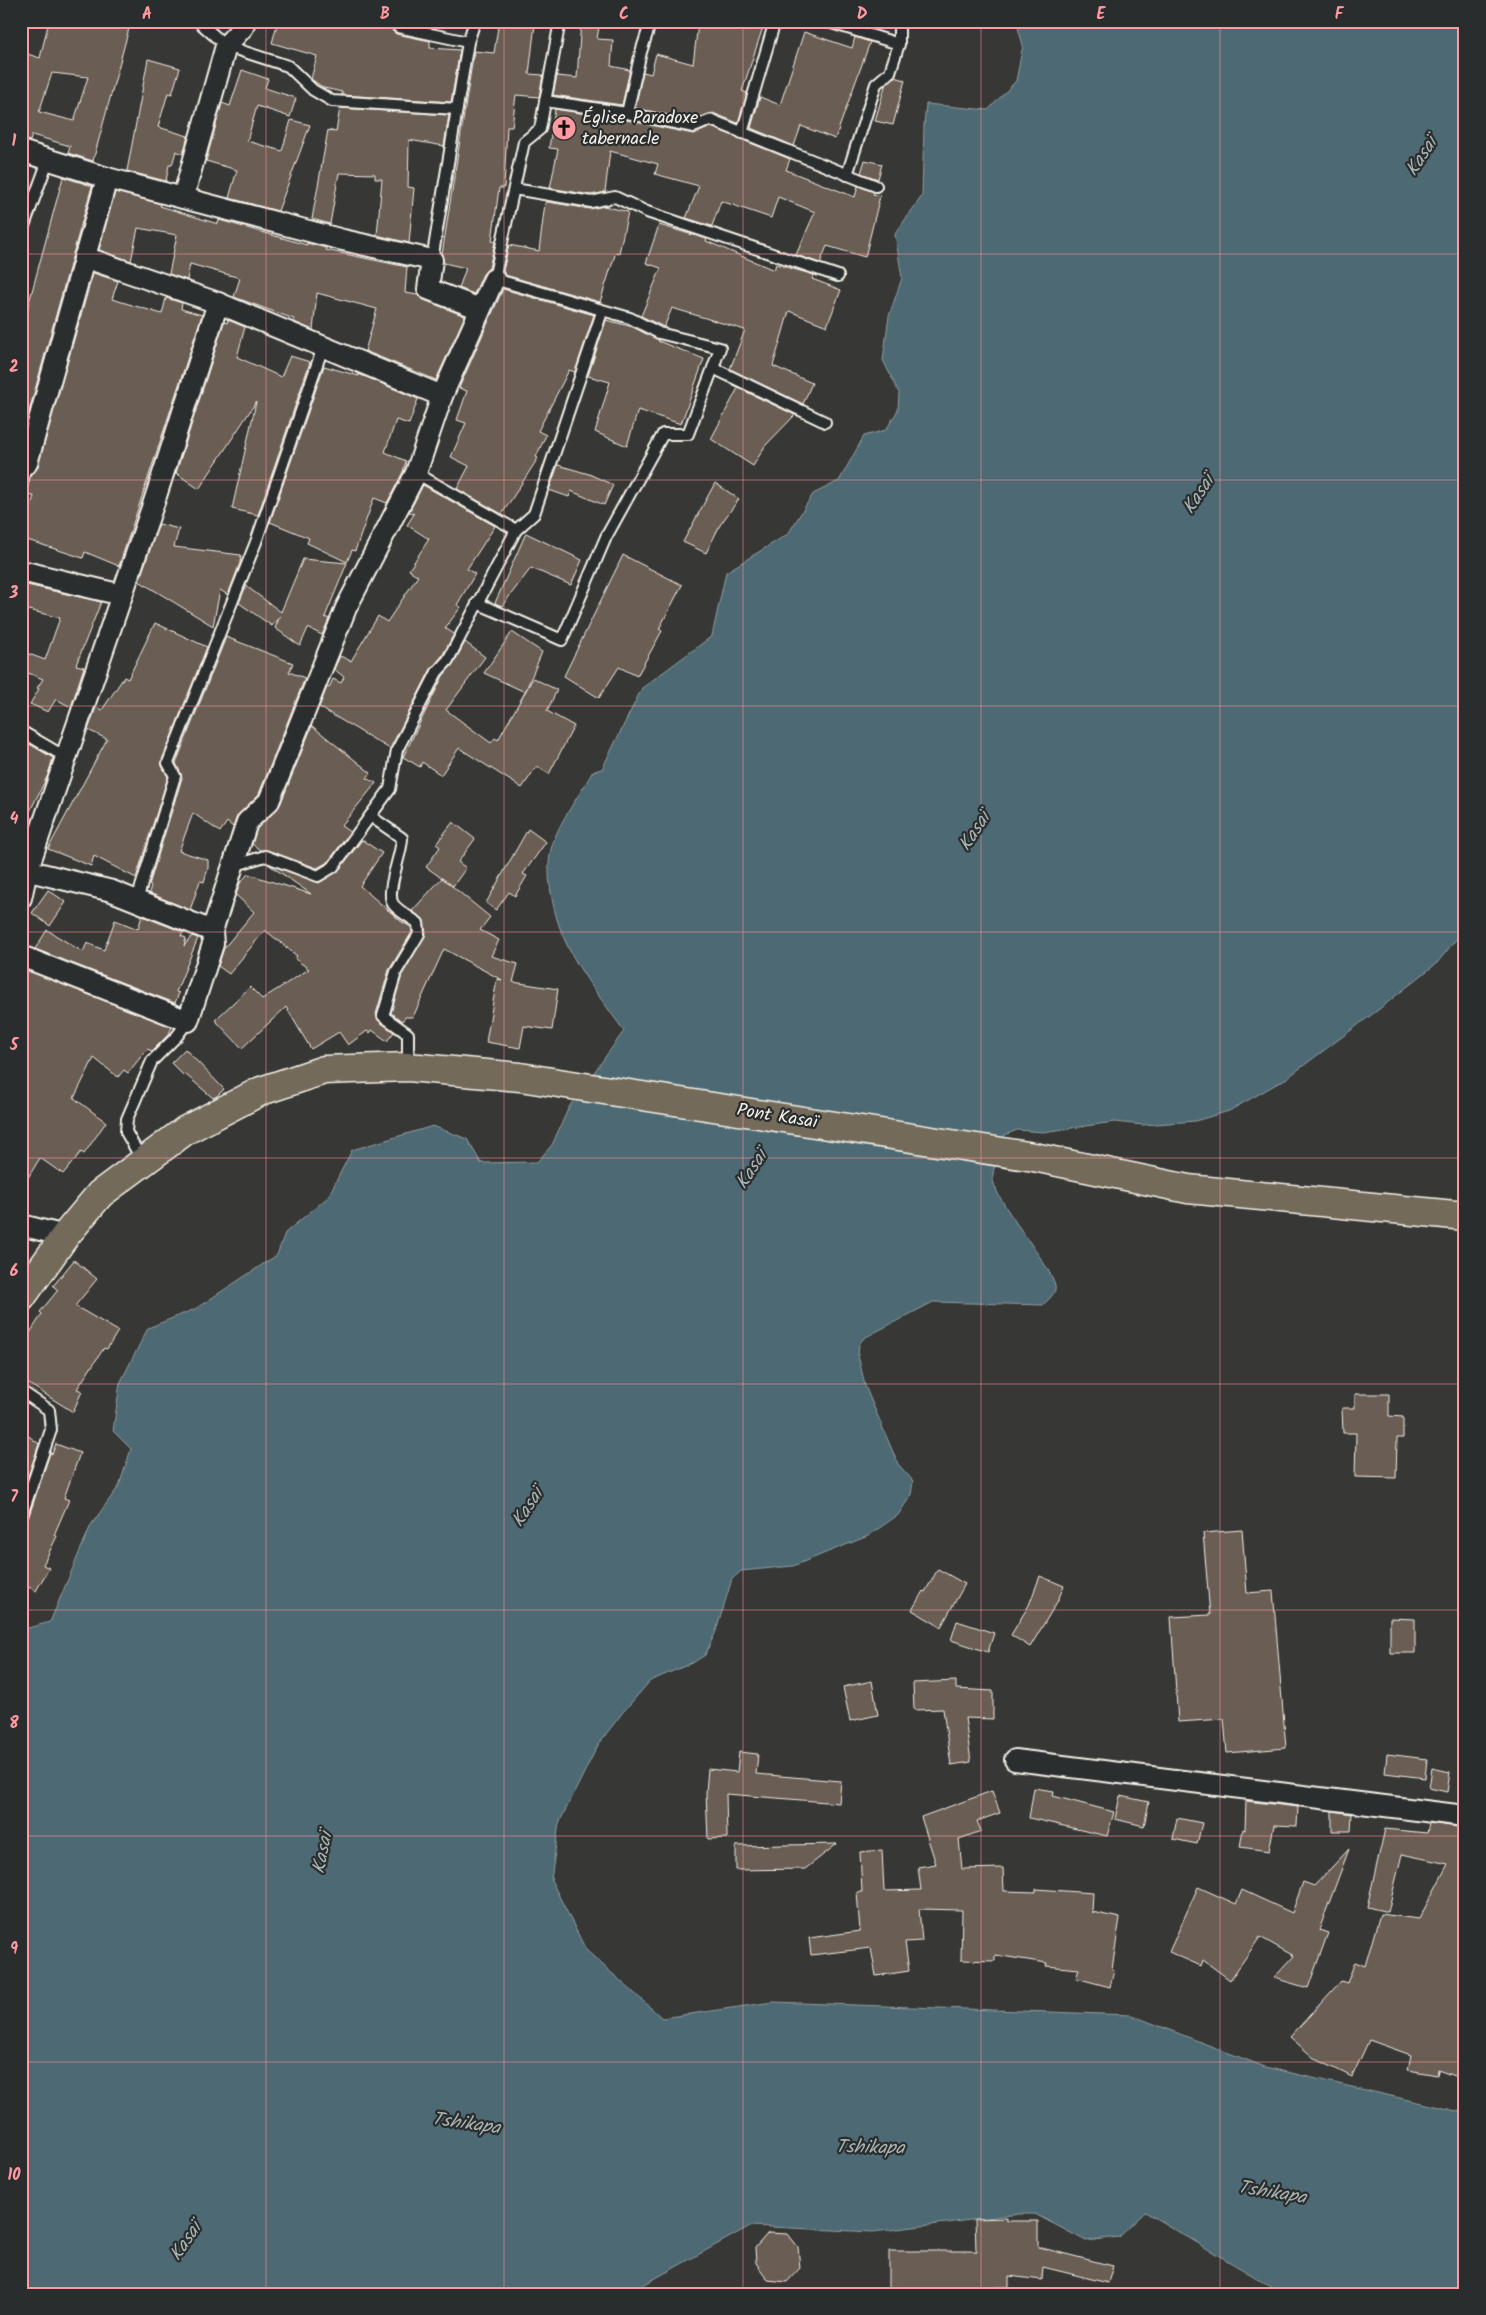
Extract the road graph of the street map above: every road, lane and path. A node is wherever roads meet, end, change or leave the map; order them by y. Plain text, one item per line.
1 (198, 21) edge
2 (245, 21) edge
3 (400, 21) edge
4 (475, 21) edge
5 (560, 21) edge
6 (652, 21) edge
7 (775, 21) edge
8 (825, 21) edge
9 (899, 21) edge
10 (468, 42) junction
11 (899, 44) junction
12 (226, 46) junction
13 (545, 101) junction
14 (457, 109) junction
15 (627, 113) junction
16 (742, 133) junction
17 (21, 151) edge
18 (49, 158) junction
19 (847, 175) junction
20 (107, 178) junction
21 (876, 186) dead end
22 (514, 189) junction
23 (183, 198) junction
24 (23, 221) edge
25 (21, 234) edge
26 (84, 257) junction
27 (432, 260) junction
28 (838, 276) dead end
29 (494, 279) junction
30 (218, 303) junction
31 (480, 309) junction
32 (602, 312) junction
33 (323, 347) junction
34 (713, 368) junction
35 (442, 396) junction
36 (825, 422) dead end
37 (24, 462) edge
38 (416, 473) junction
39 (21, 486) edge
40 (516, 530) junction
41 (21, 571) edge
42 (122, 595) junction
43 (478, 603) junction
44 (21, 731) edge
45 (67, 758) junction
46 (370, 816) junction
47 (233, 866) junction
48 (24, 870) edge
49 (21, 898) edge
50 (137, 900) junction
51 (212, 931) junction
52 (21, 956) edge
53 (188, 1021) junction
54 (408, 1067) junction
55 (144, 1163) junction
56 (1465, 1216) edge
57 (21, 1225) edge
58 (65, 1236) junction
59 (21, 1298) edge
60 (21, 1390) edge
61 (21, 1517) edge
62 (1015, 1760) dead end
63 (1465, 1816) edge

1 - 12 lane
2 - 12 street
3 - 10 lane
4 - 10 lane
5 - 13 lane
6 - 15 lane
7 - 16 lane
8 - 11 lane
9 - 11 lane
10 - 14 lane
11 - 19 lane
12 - 14 lane
12 - 23 street
13 - 15 lane
13 - 22 lane
14 - 27 lane
15 - 16 lane
16 - 19 lane
17 - 18 street
18 - 20 street
18 - 24 lane
19 - 21 lane
20 - 23 street
20 - 26 street
22 - 28 lane
22 - 29 lane
23 - 27 street
24 - 25 lane
26 - 30 street
26 - 37 street
27 - 31 street
29 - 31 street
29 - 32 lane
30 - 33 street
30 - 42 street
31 - 35 street
32 - 34 lane
32 - 40 lane
33 - 35 street
33 - 50 lane
34 - 36 lane
34 - 43 lane
35 - 38 street
37 - 39 lane
38 - 40 lane
38 - 47 street
40 - 43 lane
41 - 42 street
42 - 45 street
43 - 46 lane
44 - 45 lane
45 - 48 street
46 - 47 lane
46 - 54 lane
47 - 51 street
48 - 49 street
48 - 50 street
50 - 51 street
51 - 53 street
52 - 53 street
53 - 55 lane
54 - 55 main road, Pont Kasaï
54 - 56 main road, Pont Kasaï
55 - 58 main road, Pont Kasaï
57 - 58 street
58 - 59 main road, Pont Kasaï
60 - 61 lane
62 - 63 street

